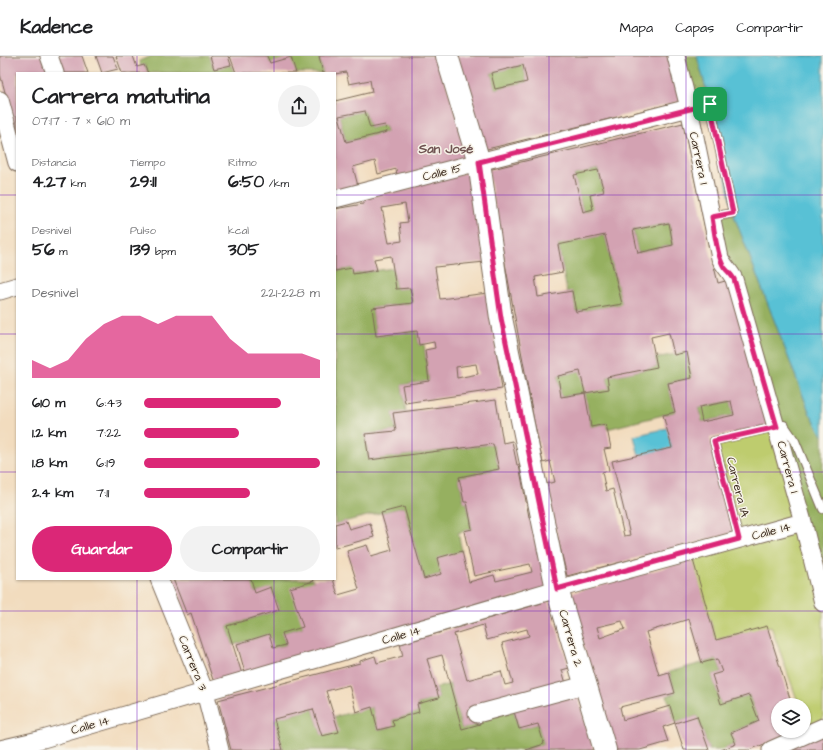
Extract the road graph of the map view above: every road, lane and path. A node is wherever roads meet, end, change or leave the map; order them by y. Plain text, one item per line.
1 (49, 56) edge
2 (447, 56) edge
3 (676, 56) edge
4 (55, 72) edge
5 (0, 100) edge
6 (689, 108) junction
7 (16, 159) edge
8 (479, 162) junction
9 (336, 199) edge
10 (16, 286) edge
11 (0, 291) edge
12 (777, 427) junction
13 (823, 509) edge
14 (803, 522) junction
15 (739, 539) junction
16 (159, 580) edge
17 (557, 589) junction
18 (823, 603) edge
19 (585, 685) junction
20 (205, 692) junction
21 (477, 714) dead end
22 (823, 727) edge
23 (0, 749) edge
24 (220, 750) edge
25 (605, 750) edge
26 (771, 750) edge

1 - 4 street
2 - 8 main road, Carrera 2
3 - 6 street, Carrera 1
5 - 7 street
6 - 8 street, Calle 15
6 - 12 street, Carrera 1
8 - 9 street, Calle 15
8 - 17 main road, Carrera 2
10 - 11 street
12 - 13 lane
12 - 14 street, Carrera 1
12 - 15 lane, Carrera 1A
14 - 15 street, Calle 14
14 - 18 street, Carrera 1
15 - 17 street, Calle 14
16 - 20 street, Carrera 3
17 - 19 main road, Carrera 2
17 - 20 street, Calle 14
19 - 21 street
19 - 25 main road, Carrera 2
20 - 23 street, Calle 14
20 - 24 street, Carrera 3
22 - 26 street

